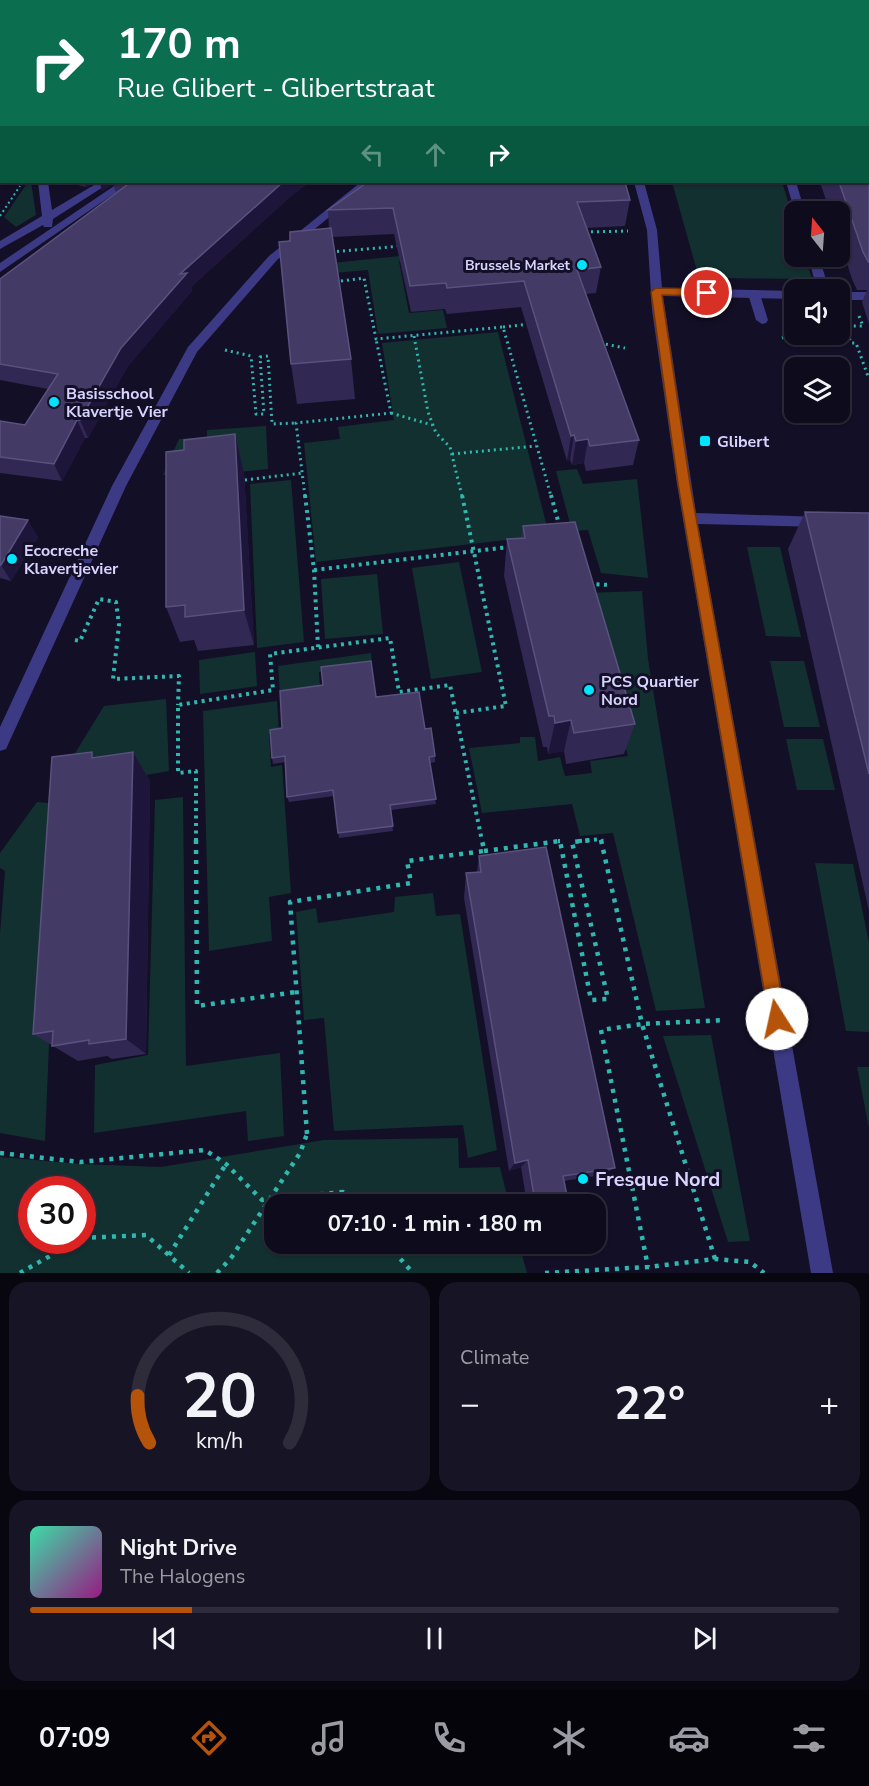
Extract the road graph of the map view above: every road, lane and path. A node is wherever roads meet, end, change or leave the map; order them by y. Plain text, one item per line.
1 (22, 183) edge
2 (43, 183) edge
3 (104, 183) edge
4 (125, 183) edge
5 (366, 183) edge
6 (639, 183) edge
7 (791, 183) edge
8 (797, 201) edge
9 (0, 216) edge
10 (47, 217) junction
11 (652, 230) junction
12 (584, 232) edge
13 (50, 234) junction
14 (0, 246) edge
15 (409, 246) edge
16 (329, 252) edge
17 (0, 268) edge
18 (341, 281) edge
19 (656, 292) junction
20 (754, 294) junction
21 (784, 295) edge
22 (850, 296) edge
23 (869, 296) edge
24 (850, 304) edge
25 (762, 320) dead end
26 (536, 323) edge
27 (850, 326) edge
28 (503, 327) junction
29 (414, 336) junction
30 (598, 338) edge
31 (376, 339) junction
32 (850, 339) edge
33 (625, 348) dead end
34 (225, 350) dead end
35 (869, 379) edge
36 (391, 412) junction
37 (296, 423) junction
38 (433, 425) junction
39 (536, 446) junction
40 (452, 454) junction
41 (302, 472) junction
42 (245, 480) dead end
43 (690, 518) junction
44 (835, 522) edge
45 (560, 530) edge
46 (518, 546) edge
47 (472, 551) junction
48 (314, 570) junction
49 (588, 573) edge
50 (610, 585) dead end
51 (72, 639) dead end
52 (318, 648) junction
53 (178, 705) junction
54 (456, 713) junction
55 (0, 744) edge
56 (484, 851) junction
57 (296, 992) junction
58 (724, 1020) dead end
59 (642, 1024) junction
60 (0, 1152) edge
61 (226, 1164) junction
62 (322, 1194) edge
63 (344, 1194) edge
64 (264, 1200) edge
65 (96, 1238) edge
66 (53, 1254) edge
67 (396, 1254) edge
68 (169, 1255) junction
69 (715, 1259) junction
70 (648, 1267) junction
71 (20, 1273) edge
72 (189, 1273) edge
73 (217, 1273) edge
74 (413, 1273) edge
75 (545, 1273) edge
76 (764, 1273) edge
77 (822, 1273) edge

1 - 9 path
2 - 10 street
3 - 10 street
4 - 13 street
5 - 55 street
6 - 11 street
7 - 8 street
10 - 13 street
10 - 14 street
11 - 12 path
11 - 19 street
13 - 17 street
15 - 16 path
18 - 31 path
19 - 20 street
19 - 43 street
20 - 21 street
20 - 25 street
22 - 23 street
24 - 27 path
26 - 28 path
28 - 29 path
28 - 39 path
29 - 31 path
29 - 38 path
30 - 33 path
31 - 36 path
32 - 35 path
34 - 37 path
36 - 37 path
36 - 38 path
37 - 41 path
38 - 40 path
39 - 40 path
39 - 45 path
40 - 47 path
41 - 42 path
41 - 48 path
43 - 44 street
43 - 77 street
46 - 47 path
47 - 48 path
47 - 54 path
48 - 52 path
49 - 50 path
51 - 53 path
52 - 53 path
52 - 54 path
53 - 57 path
54 - 56 path
56 - 57 path
56 - 59 path
57 - 73 path, bridge
58 - 59 path
59 - 69 path
59 - 70 path
60 - 61 path
61 - 64 path
61 - 68 path
62 - 63 path
65 - 68 path
66 - 71 path
67 - 74 path
68 - 72 path
69 - 70 path
69 - 76 path
70 - 75 path

